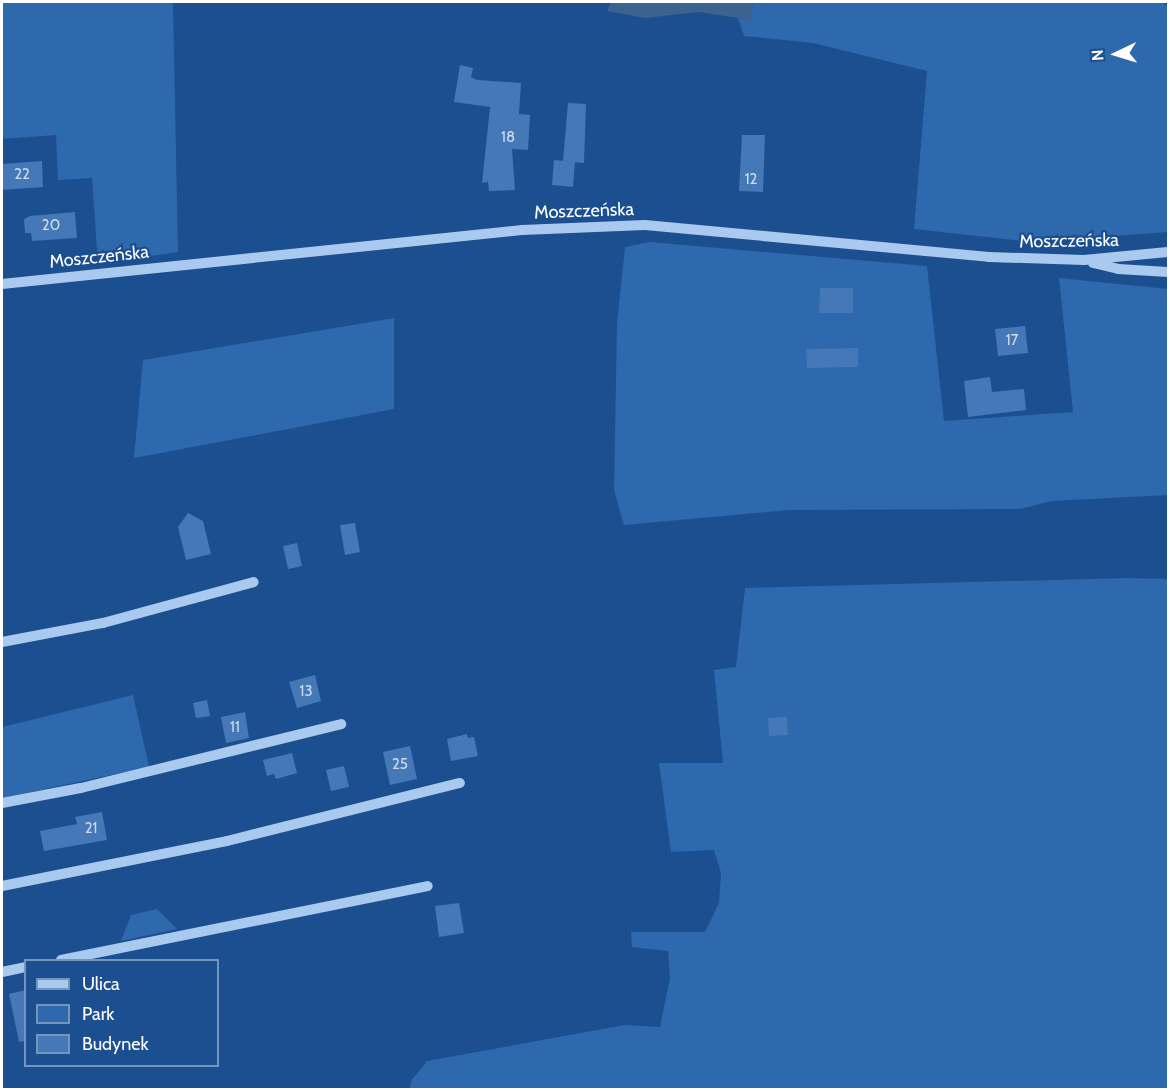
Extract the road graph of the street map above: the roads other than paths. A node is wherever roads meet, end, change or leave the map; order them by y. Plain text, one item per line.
1 (1168, 252) edge
2 (1084, 260) junction
3 (1168, 272) edge
4 (2, 284) edge
5 (254, 582) dead end
6 (2, 642) edge
7 (341, 724) dead end
8 (460, 783) dead end
9 (2, 803) edge
10 (2, 886) edge
11 (428, 886) dead end
12 (66, 959) edge
13 (24, 967) edge
14 (2, 972) edge

1 - 2 street, Moszczeńska
2 - 3 street
2 - 4 street, Moszczeńska
5 - 6 street
7 - 9 street
8 - 10 street
11 - 12 street
13 - 14 street

